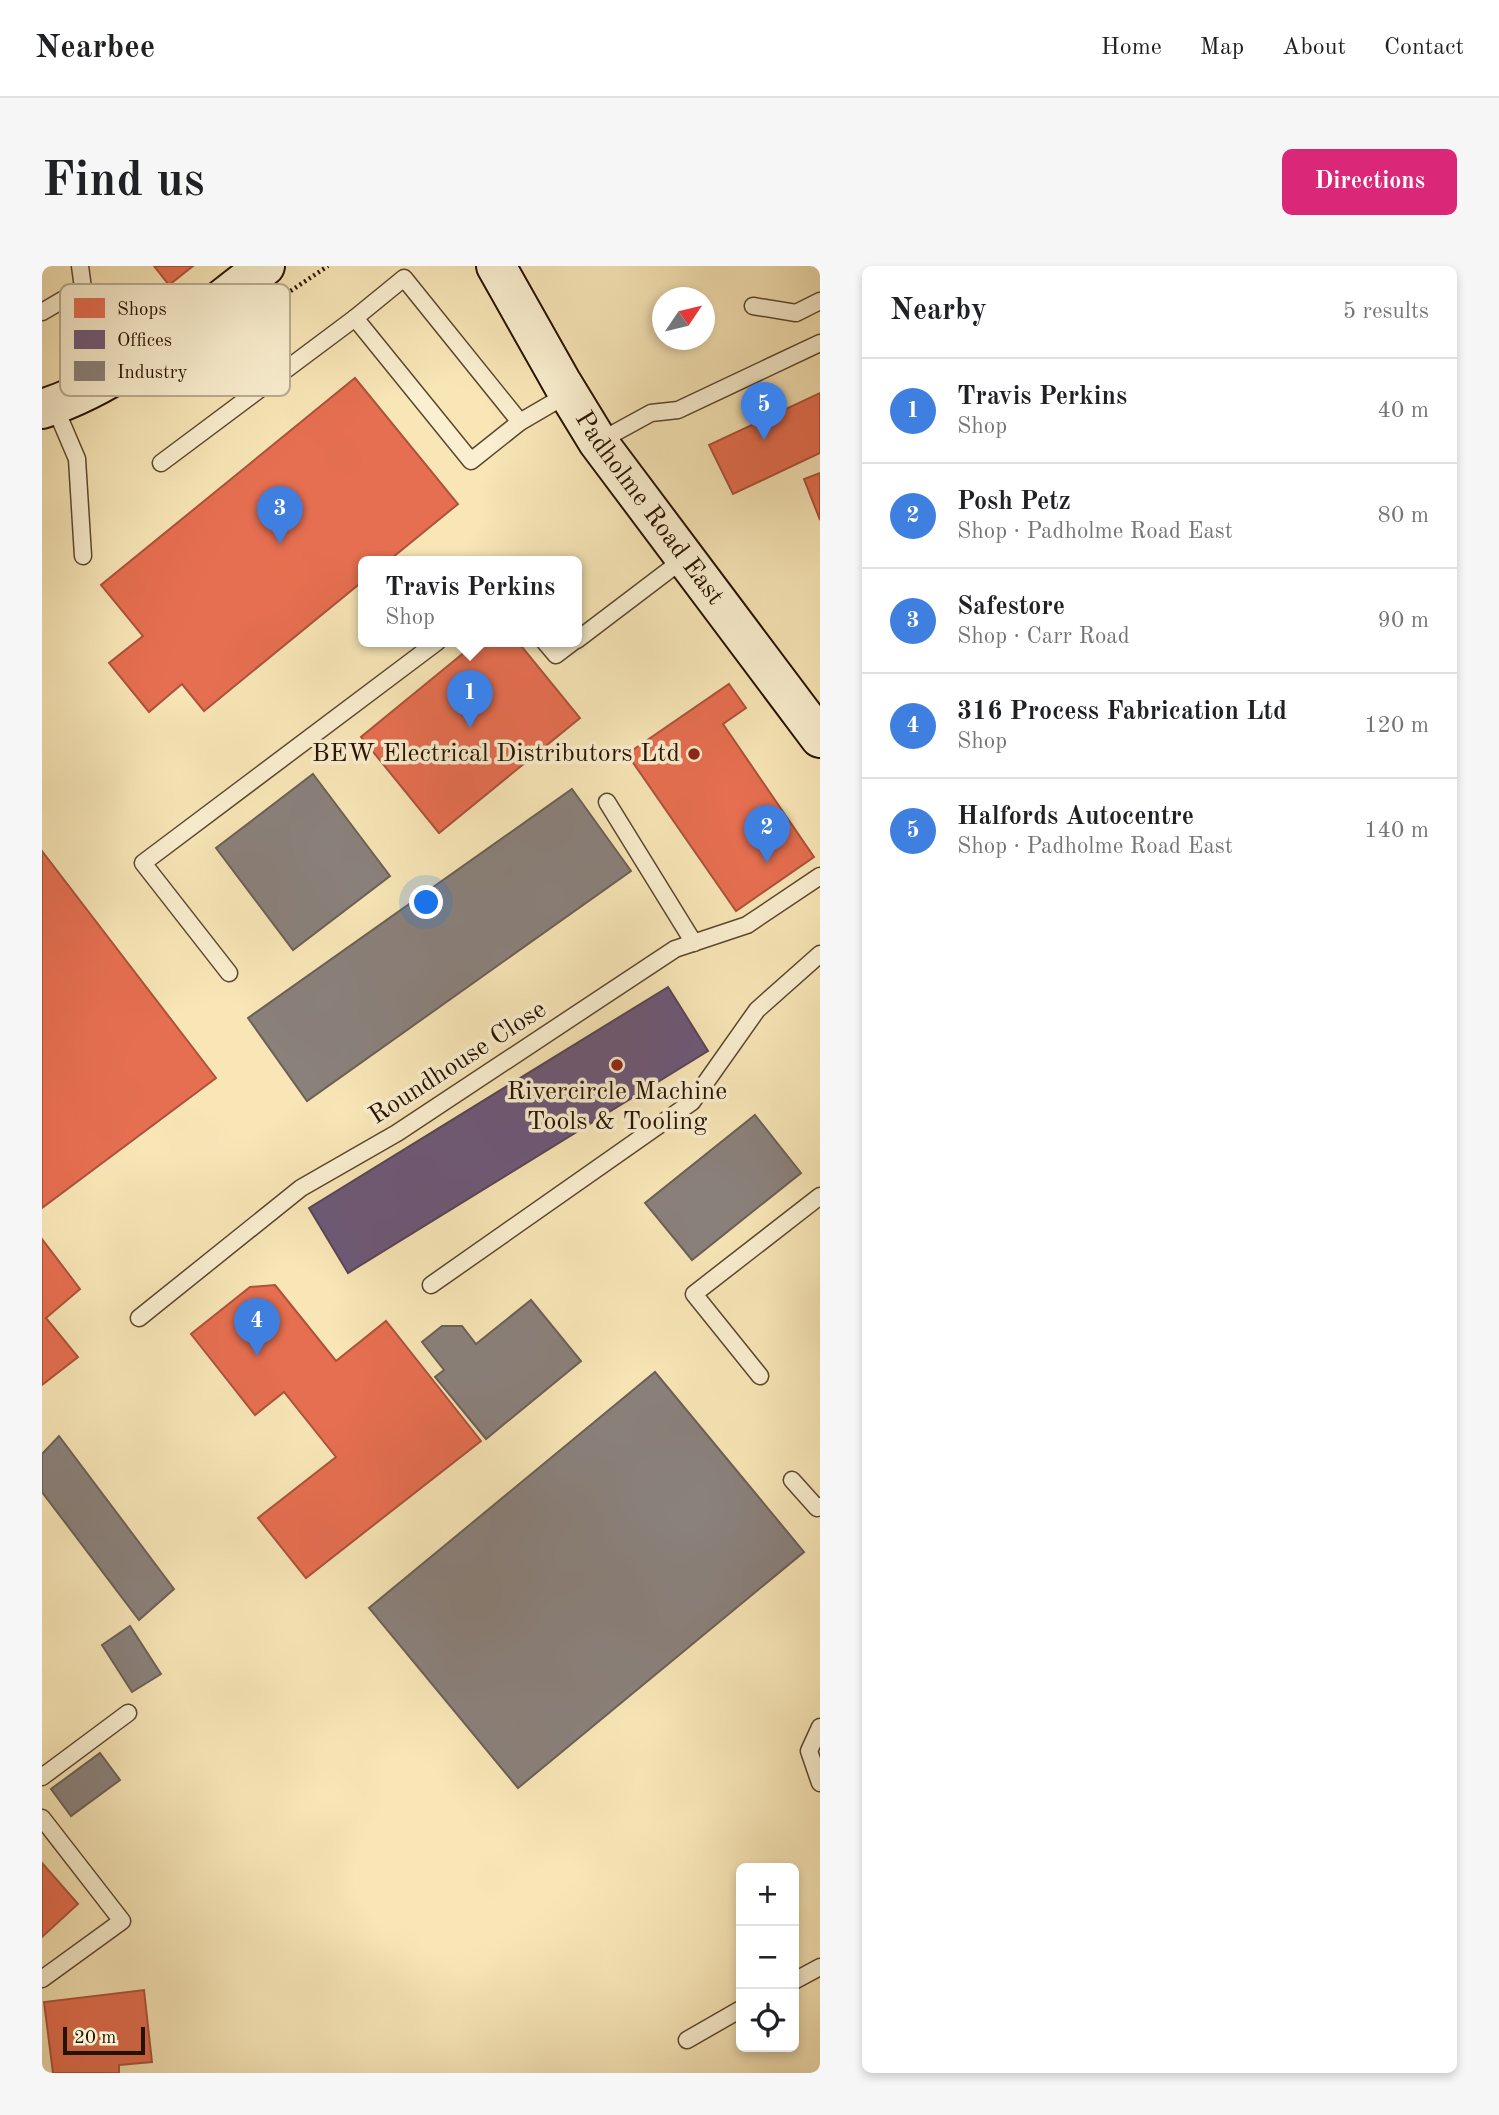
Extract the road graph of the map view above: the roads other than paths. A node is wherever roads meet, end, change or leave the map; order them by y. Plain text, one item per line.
1 (80, 266) edge
2 (265, 266) edge
3 (496, 266) edge
4 (82, 284) edge
5 (241, 284) edge
6 (60, 301) edge
7 (820, 301) edge
8 (753, 306) dead end
9 (42, 312) edge
10 (355, 318) junction
11 (820, 344) edge
12 (290, 367) edge
13 (568, 394) junction
14 (72, 396) edge
15 (251, 396) edge
16 (48, 407) edge
17 (520, 422) junction
18 (598, 442) junction
19 (161, 463) dead end
20 (83, 556) dead end
21 (685, 558) junction
22 (582, 636) edge
23 (430, 647) edge
24 (549, 647) edge
25 (567, 647) edge
26 (820, 738) edge
27 (607, 802) dead end
28 (820, 876) edge
29 (694, 943) junction
30 (820, 954) edge
31 (229, 973) dead end
32 (820, 1196) edge
33 (431, 1284) dead end
34 (139, 1318) dead end
35 (760, 1376) dead end
36 (792, 1480) dead end
37 (820, 1506) edge
38 (128, 1713) dead end
39 (820, 1727) edge
40 (42, 1777) edge
41 (820, 1783) edge
42 (42, 1818) edge
43 (820, 1967) edge
44 (799, 1978) edge
45 (42, 1979) edge
46 (736, 2012) edge
47 (687, 2040) dead end

1 - 4 lane
2 - 5 street
3 - 13 street, Padholme Road East
6 - 9 lane
7 - 8 lane
10 - 12 lane
10 - 17 lane
10 - 17 lane
11 - 18 lane
13 - 17 lane
13 - 18 street, Padholme Road East
14 - 16 street
15 - 19 lane
16 - 20 lane
18 - 21 street, Padholme Road East
21 - 22 lane
21 - 26 street, Padholme Road East
23 - 31 lane
24 - 25 lane
27 - 29 lane
28 - 29 lane, Roundhouse Close
29 - 34 lane, Roundhouse Close
30 - 33 lane
32 - 35 lane
36 - 37 lane
38 - 40 lane
39 - 41 lane
42 - 45 lane
43 - 44 lane
46 - 47 lane

